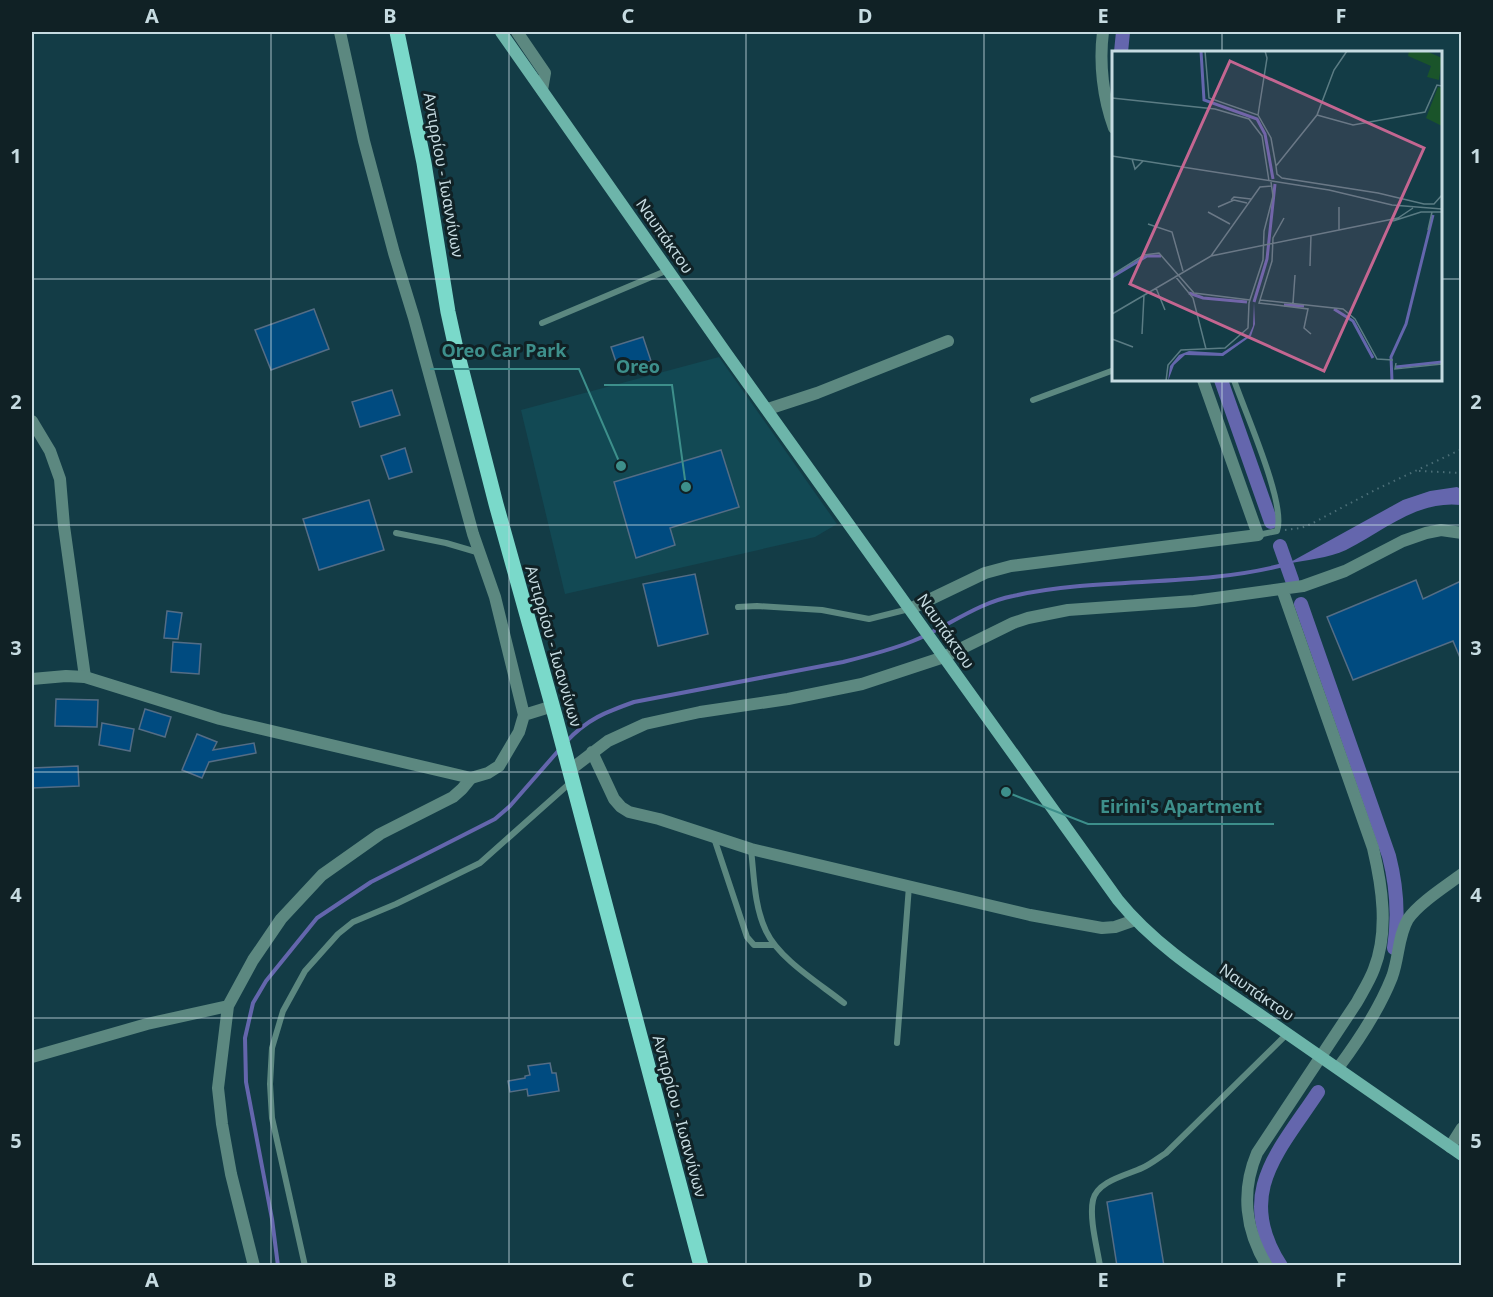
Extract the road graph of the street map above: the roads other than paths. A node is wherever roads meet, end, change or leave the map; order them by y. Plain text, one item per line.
1 (340, 32) edge
2 (397, 32) edge
3 (408, 32) edge
4 (501, 32) edge
5 (517, 32) edge
6 (1103, 32) edge
7 (407, 74) junction
8 (542, 90) junction
9 (1112, 123) edge
10 (669, 270) junction
11 (542, 323) dead end
12 (948, 341) dead end
13 (1112, 370) edge
14 (1203, 381) edge
15 (1234, 381) edge
16 (1033, 400) dead end
17 (768, 409) junction
18 (32, 421) edge
19 (396, 533) dead end
20 (1461, 533) edge
21 (1258, 535) junction
22 (480, 553) junction
23 (1282, 589) junction
24 (738, 607) dead end
25 (910, 609) junction
26 (941, 653) junction
27 (85, 677) junction
28 (32, 679) edge
29 (555, 712) junction
30 (524, 715) junction
31 (592, 752) junction
32 (570, 771) junction
33 (471, 777) junction
34 (714, 837) junction
35 (751, 849) junction
36 (1461, 874) edge
37 (909, 886) junction
38 (1135, 920) junction
39 (774, 945) junction
40 (844, 1003) dead end
41 (228, 1006) junction
42 (1287, 1034) junction
43 (897, 1043) dead end
44 (32, 1057) edge
45 (1319, 1057) junction
46 (1338, 1068) junction
47 (1461, 1128) edge
48 (1450, 1147) junction
49 (1461, 1155) edge
50 (254, 1266) edge
51 (305, 1266) edge
52 (701, 1266) edge
53 (1100, 1266) edge
54 (1267, 1266) edge

1 - 22 street
2 - 7 main road, Αντιρρίου - Ιωαννίνων
3 - 7 main road
4 - 8 main road, Ναυπάκτου
5 - 8 street
6 - 9 street
7 - 29 main road, Αντιρρίου - Ιωαννίνων
8 - 10 main road, Ναυπάκτου
10 - 11 lane
10 - 17 main road, Ναυπάκτου
12 - 17 street
13 - 16 lane
14 - 21 street
15 - 21 lane
17 - 25 main road, Ναυπάκτου
18 - 27 street
19 - 22 lane
20 - 23 street
21 - 25 street
22 - 30 street
23 - 26 street
23 - 45 street
24 - 25 lane
25 - 26 main road, Ναυπάκτου
26 - 31 street
26 - 38 main road, Ναυπάκτου
27 - 28 street
27 - 33 street
29 - 30 street
29 - 32 main road, Αντιρρίου - Ιωαννίνων
30 - 33 street
31 - 32 street
31 - 34 street
32 - 51 lane
32 - 52 main road, Αντιρρίου - Ιωαννίνων
33 - 41 street
34 - 35 street
34 - 39 lane
35 - 37 street
35 - 39 lane
36 - 46 street
37 - 38 street
37 - 43 lane
38 - 42 main road, Ναυπάκτου
39 - 40 lane
41 - 44 street
41 - 50 street
42 - 45 main road, Ναυπάκτου
42 - 53 lane
45 - 46 main road, Ναυπάκτου
45 - 54 street
46 - 48 main road, Ναυπάκτου
47 - 48 street
48 - 49 main road, Ναυπάκτου

